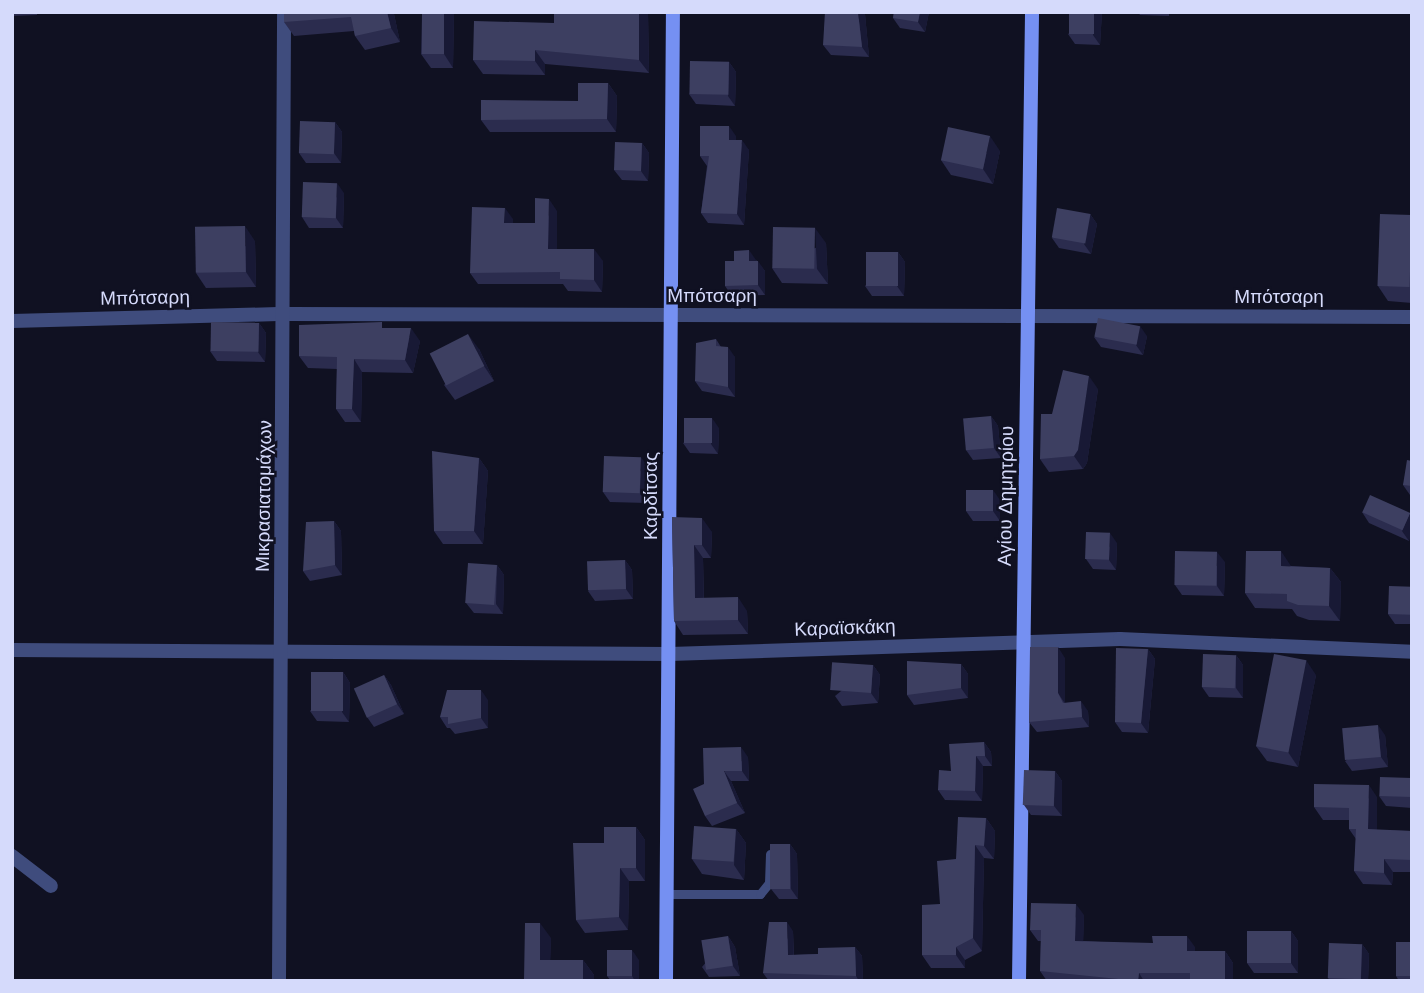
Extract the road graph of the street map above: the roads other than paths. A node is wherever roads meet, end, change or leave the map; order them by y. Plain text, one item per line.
1 (284, 12) edge
2 (673, 12) edge
3 (1032, 12) edge
4 (286, 314) junction
5 (1028, 315) junction
6 (671, 316) junction
7 (1412, 317) edge
8 (12, 321) edge
9 (1022, 640) junction
10 (12, 650) edge
11 (1412, 652) edge
12 (670, 654) junction
13 (280, 656) junction
14 (770, 854) edge
15 (12, 856) edge
16 (51, 886) dead end
17 (667, 894) junction
18 (279, 981) edge
19 (666, 981) edge
20 (1019, 981) edge

1 - 4 street, Μικρασιατομάχων
2 - 6 street, Καρδίτσας
3 - 5 street, Αγίου Δημητρίου
4 - 6 street, Μπότσαρη
4 - 8 street, Μπότσαρη
4 - 13 street, Μικρασιατομάχων
5 - 6 street, Μπότσαρη
5 - 7 street, Μπότσαρη
5 - 9 street, Αγίου Δημητρίου
6 - 12 street, Καρδίτσας
9 - 11 street, Καραϊσκάκη
9 - 12 street, Καραϊσκάκη
9 - 20 street, Αγίου Δημητρίου
10 - 13 street, Καραϊσκάκη
12 - 13 street, Καραϊσκάκη
12 - 17 street, Καρδίτσας
13 - 18 street, Μικρασιατομάχων
14 - 17 lane
15 - 16 street
17 - 19 street, Καρδίτσας

